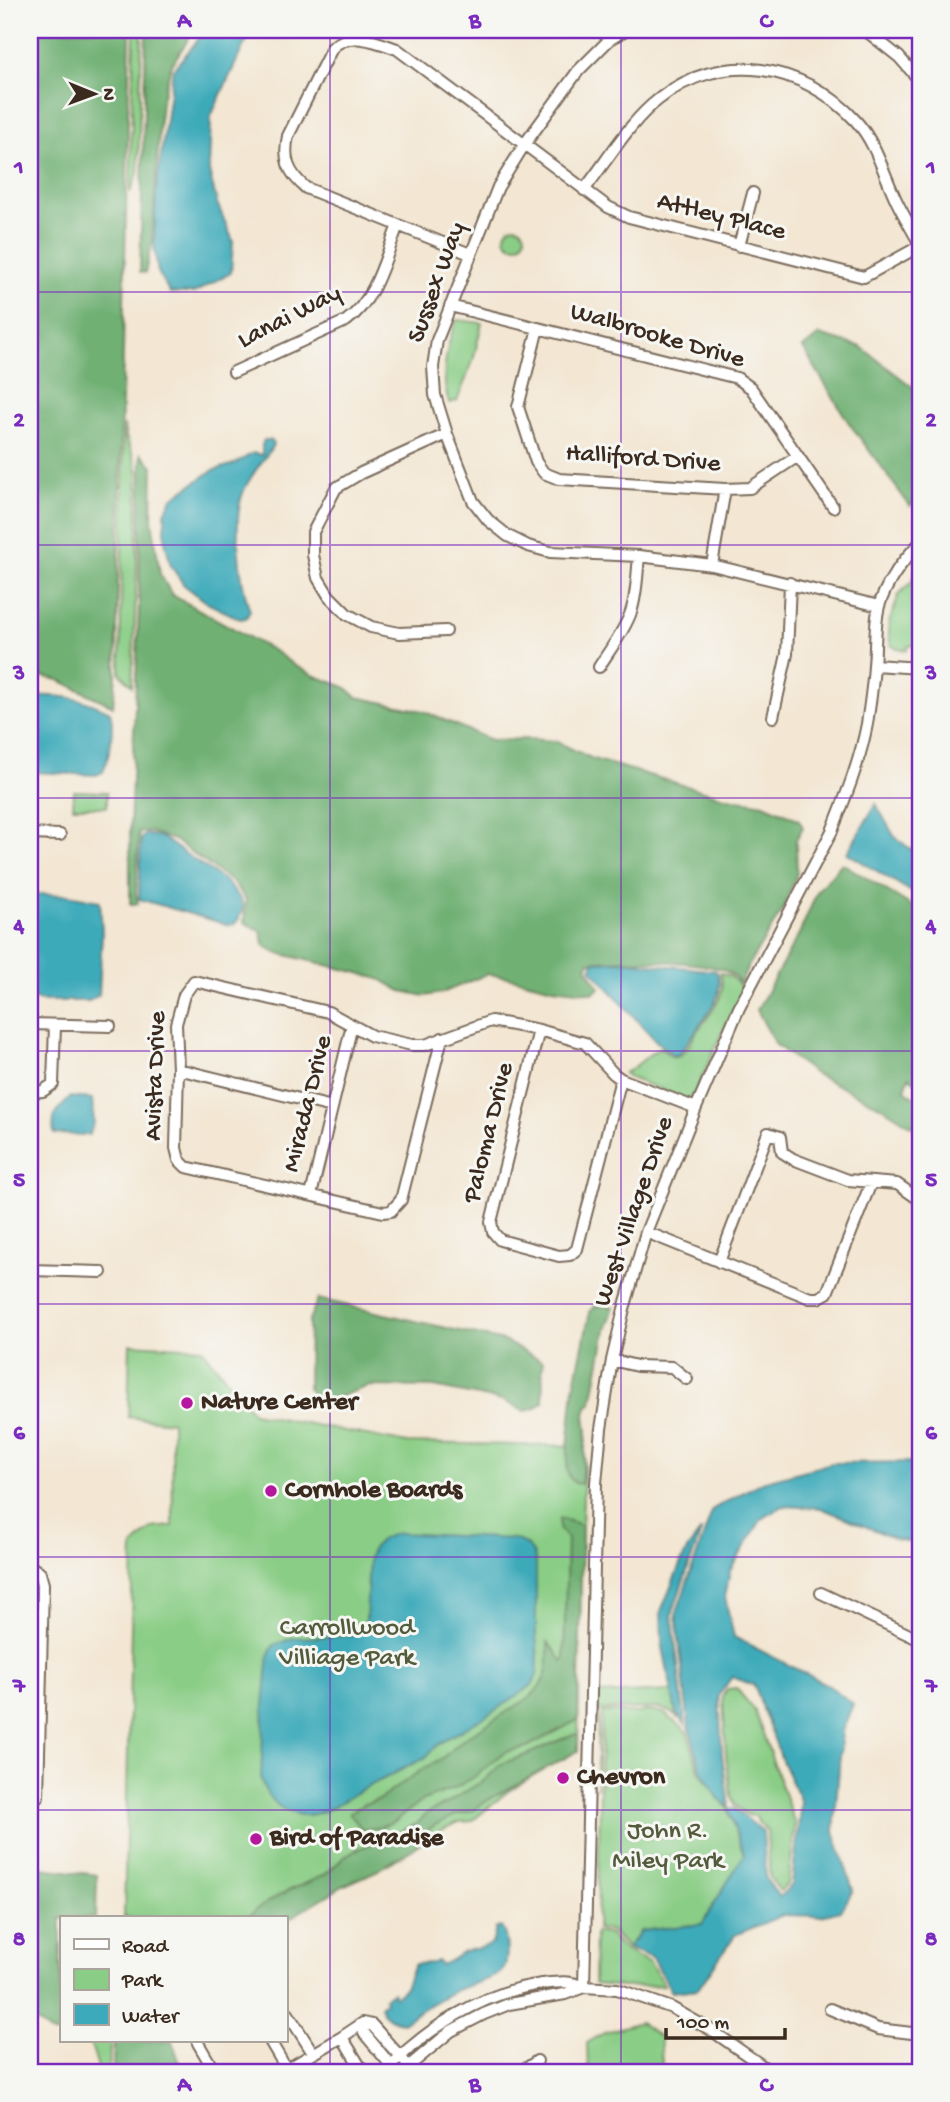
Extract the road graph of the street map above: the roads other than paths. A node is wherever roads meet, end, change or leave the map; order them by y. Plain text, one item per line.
1 (600, 30) edge
2 (625, 30) edge
3 (871, 31) edge
4 (609, 40) junction
5 (920, 81) edge
6 (524, 145) junction
7 (584, 190) junction
8 (752, 193) dead end
9 (398, 225) junction
10 (920, 245) edge
11 (739, 246) junction
12 (470, 254) junction
13 (450, 306) junction
14 (538, 328) junction
15 (234, 372) dead end
16 (447, 434) junction
17 (798, 456) junction
18 (725, 489) junction
19 (833, 508) dead end
20 (920, 543) edge
21 (639, 556) junction
22 (712, 565) junction
23 (790, 583) junction
24 (880, 606) junction
25 (446, 631) dead end
26 (874, 665) junction
27 (599, 667) dead end
28 (920, 668) edge
29 (773, 717) dead end
30 (30, 834) edge
31 (60, 835) dead end
32 (30, 1024) edge
33 (55, 1025) junction
34 (352, 1025) junction
35 (110, 1026) dead end
36 (539, 1030) junction
37 (442, 1038) junction
38 (178, 1069) junction
39 (621, 1079) junction
40 (30, 1092) edge
41 (332, 1108) junction
42 (695, 1108) junction
43 (871, 1183) junction
44 (311, 1195) junction
45 (920, 1199) edge
46 (646, 1232) junction
47 (719, 1262) junction
48 (30, 1270) edge
49 (101, 1272) dead end
50 (612, 1360) junction
51 (687, 1379) dead end
52 (30, 1566) edge
53 (821, 1593) dead end
54 (920, 1640) edge
55 (30, 1805) edge
56 (584, 1987) junction
57 (830, 2009) dead end
58 (287, 2012) edge
59 (363, 2023) junction
60 (920, 2034) edge
61 (342, 2037) junction
62 (270, 2042) edge
63 (198, 2043) dead end
64 (313, 2053) junction
65 (400, 2057) junction
66 (537, 2060) dead end
67 (361, 2068) dead end
68 (406, 2069) edge
69 (757, 2069) edge
70 (390, 2070) edge
71 (284, 2071) edge
72 (215, 2072) edge
73 (521, 2072) edge
74 (771, 2072) edge

1 - 4 street
2 - 4 street, Sussex Way
3 - 5 street
4 - 6 street, Sussex Way
6 - 7 street, Attley Place
6 - 9 street, Attley Place
6 - 12 street, Sussex Way
7 - 10 street
7 - 11 street, Attley Place
8 - 11 street
9 - 12 street
9 - 15 street, Lanai Way
10 - 11 street, Attley Place
12 - 13 street, Sussex Way
13 - 14 street, Walbrooke Drive
13 - 16 street, Sussex Way
14 - 17 street, Walbrooke Drive
14 - 18 street, Halliford Drive
16 - 21 street, Sussex Way
16 - 25 street
17 - 18 street, Halliford Drive
17 - 19 street, Walbrooke Drive
18 - 22 street
20 - 24 street, West Village Drive
21 - 22 street, Sussex Way
21 - 27 street
22 - 23 street, Sussex Way
23 - 24 street, Sussex Way
23 - 29 street
24 - 26 street, West Village Drive
26 - 28 street
26 - 42 street, West Village Drive
30 - 31 street
32 - 33 street
33 - 35 street
33 - 40 street
34 - 37 street, Avista Drive
34 - 38 street, Avista Drive
34 - 41 street, Mirada Drive
36 - 37 street, Avista Drive
36 - 39 street, Avista Drive
36 - 39 street, Paloma Drive
37 - 44 street, Avista Drive
38 - 41 street
38 - 44 street, Avista Drive
39 - 42 street, Avista Drive
41 - 44 street, Mirada Drive
42 - 46 street, West Village Drive
43 - 45 street
43 - 47 street
43 - 47 street
46 - 47 street
46 - 50 street, West Village Drive
48 - 49 street
50 - 51 street
50 - 56 street, West Village Drive
52 - 55 street
53 - 54 street
56 - 65 street
56 - 68 street
56 - 69 street
57 - 60 street
58 - 64 street
59 - 61 street
59 - 65 street
59 - 70 street
61 - 64 street
61 - 67 street
62 - 71 street
63 - 72 street
64 - 71 street
65 - 68 street
65 - 70 street
66 - 73 street
69 - 74 street

